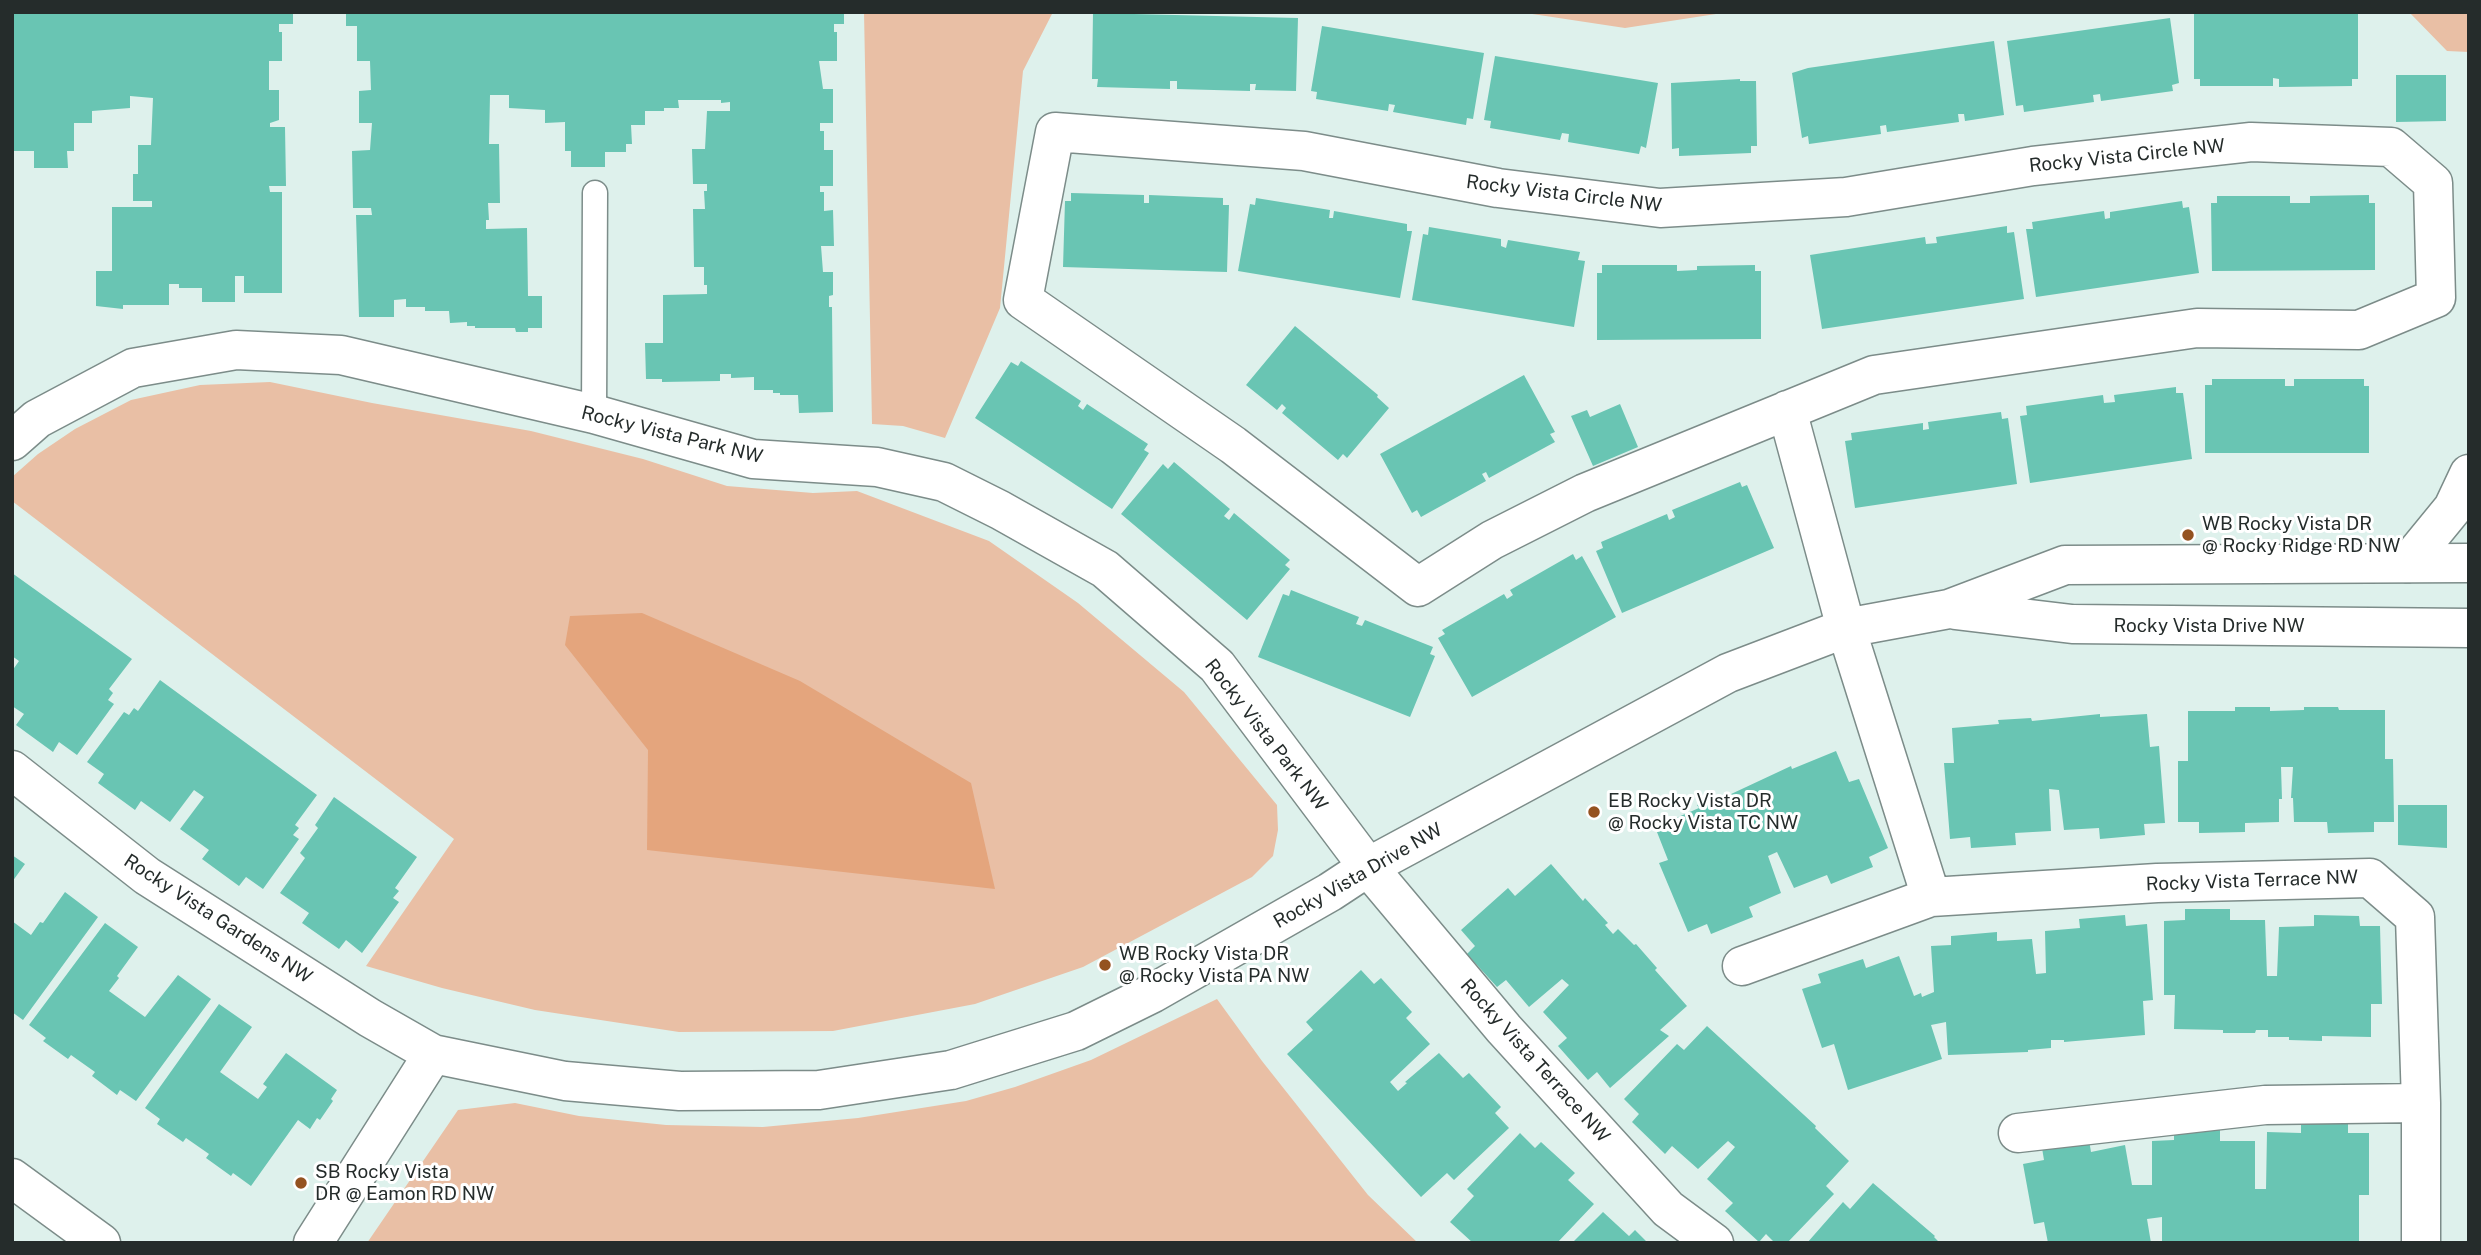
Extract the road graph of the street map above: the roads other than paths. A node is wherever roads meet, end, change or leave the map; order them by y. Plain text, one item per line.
1 (595, 193) dead end
2 (1787, 410) junction
3 (594, 414) junction
4 (12, 441) edge
5 (2469, 474) edge
6 (2409, 563) junction
7 (2469, 563) edge
8 (1949, 609) junction
9 (1846, 628) junction
10 (2469, 628) edge
11 (12, 770) edge
12 (1368, 867) junction
13 (1931, 897) junction
14 (1742, 966) dead end
15 (433, 1054) junction
16 (2421, 1103) junction
17 (2018, 1133) dead end
18 (12, 1178) edge
19 (101, 1243) edge
20 (313, 1243) edge
21 (1714, 1243) edge
22 (2421, 1243) edge

1 - 3 lane
2 - 2 street, Rocky Vista Circle NW
2 - 9 street
3 - 4 street, Rocky Vista Park NW
3 - 12 street, Rocky Vista Park NW
5 - 6 street
6 - 7 street, Rocky Vista Drive NW
6 - 8 street, Rocky Vista Drive NW
8 - 9 street, Rocky Vista Drive NW
8 - 10 street, Rocky Vista Drive NW
9 - 12 street, Rocky Vista Drive NW
9 - 13 street
11 - 15 street, Rocky Vista Gardens NW
12 - 15 street, Rocky Vista Drive NW
12 - 21 street, Rocky Vista Terrace NW
13 - 14 street, Rocky Vista Terrace NW
13 - 16 street, Rocky Vista Terrace NW
15 - 20 street
16 - 17 street
16 - 22 street, Rocky Vista Terrace NW
18 - 19 street

